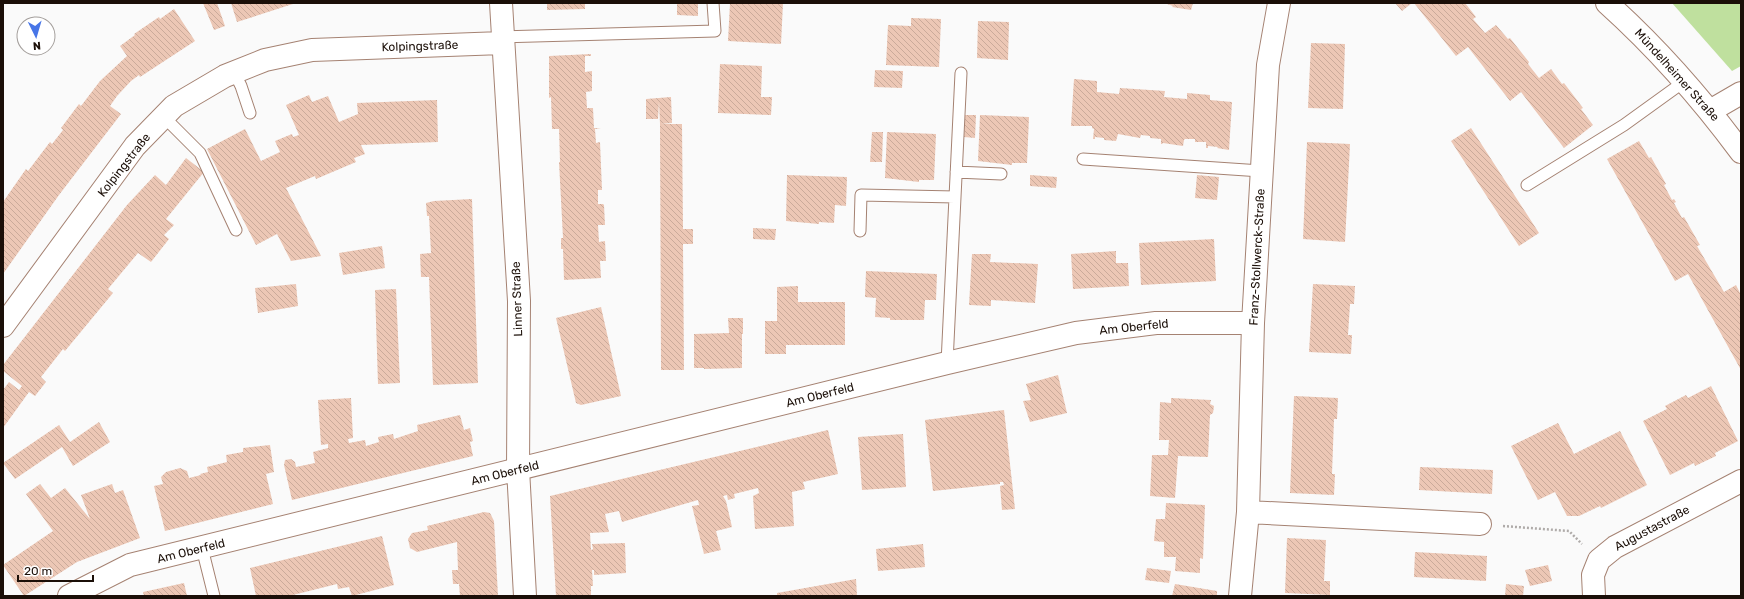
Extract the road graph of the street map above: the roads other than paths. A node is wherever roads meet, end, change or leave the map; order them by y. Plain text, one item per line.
1 (501, 3) edge
2 (713, 3) edge
3 (1279, 3) edge
4 (1607, 3) edge
5 (502, 40) junction
6 (234, 72) junction
7 (961, 73) dead end
8 (1685, 81) junction
9 (1741, 93) edge
10 (1710, 111) junction
11 (250, 113) dead end
12 (164, 117) junction
13 (1741, 152) edge
14 (1083, 158) dead end
15 (956, 172) junction
16 (1261, 172) junction
17 (1001, 174) dead end
18 (1527, 185) dead end
19 (955, 198) junction
20 (236, 230) dead end
21 (860, 231) dead end
22 (1253, 323) junction
23 (3, 326) edge
24 (947, 363) junction
25 (518, 469) junction
26 (1741, 482) edge
27 (1248, 512) junction
28 (1480, 524) road end
29 (202, 548) junction
30 (69, 596) edge
31 (214, 596) edge
32 (525, 596) edge
33 (1240, 596) edge
34 (1594, 596) edge

1 - 5 street, Linner Straße
2 - 5 lane
3 - 16 street, Franz-Stollwerck-Straße
4 - 8 street, Mündelheimer Straße
5 - 6 street, Kolpingstraße
5 - 25 street, Linner Straße
6 - 11 lane
6 - 12 street, Kolpingstraße
7 - 15 lane
8 - 10 street, Mündelheimer Straße
8 - 18 lane
9 - 10 street
10 - 13 street, Mündelheimer Straße
12 - 20 lane
12 - 23 street, Kolpingstraße
14 - 16 lane
15 - 17 lane
15 - 19 lane
16 - 22 street, Franz-Stollwerck-Straße
19 - 21 lane
19 - 24 lane
22 - 24 street, Am Oberfeld
22 - 27 street, Franz-Stollwerck-Straße
24 - 25 street, Am Oberfeld
25 - 29 street, Am Oberfeld
25 - 32 street, Linner Straße
26 - 34 street, Augustastraße
27 - 28 street
27 - 33 street, Franz-Stollwerck-Straße
29 - 30 street, Am Oberfeld
29 - 31 lane

